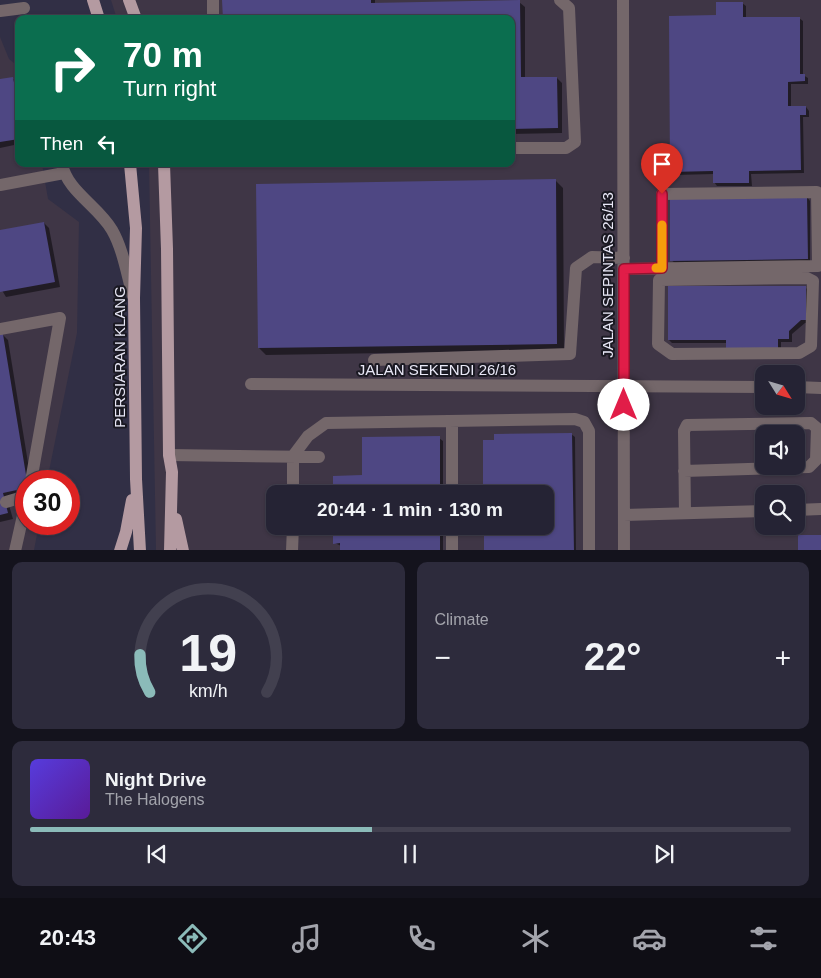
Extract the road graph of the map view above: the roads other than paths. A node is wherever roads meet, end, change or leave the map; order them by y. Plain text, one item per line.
1 (93, 0) edge
2 (212, 0) edge
3 (560, 0) edge
4 (623, 0) edge
5 (129, 1) edge
6 (24, 9) edge
7 (0, 11) edge
8 (98, 15) edge
9 (134, 15) edge
10 (213, 15) edge
11 (515, 148) edge
12 (130, 167) edge
13 (164, 167) edge
14 (63, 168) edge
15 (0, 185) edge
16 (624, 263) junction
17 (662, 268) junction
18 (817, 293) edge
19 (134, 298) junction
20 (0, 329) edge
21 (374, 360) dead end
22 (251, 384) dead end
23 (624, 387) junction
24 (755, 387) edge
25 (805, 388) edge
26 (821, 388) edge
27 (452, 421) junction
28 (169, 455) junction
29 (293, 456) junction
30 (319, 457) dead end
31 (33, 470) edge
32 (684, 471) junction
33 (172, 472) junction
34 (136, 479) junction
35 (293, 485) edge
36 (452, 485) edge
37 (15, 499) edge
38 (6, 502) dead end
39 (821, 509) edge
40 (805, 510) edge
41 (755, 511) edge
42 (685, 513) junction
43 (624, 515) junction
44 (18, 535) edge
45 (292, 535) edge
46 (452, 535) edge
47 (15, 550) edge
48 (120, 550) edge
49 (140, 550) edge
50 (170, 550) edge
51 (184, 550) edge
52 (292, 550) edge
53 (452, 550) edge
54 (589, 550) edge
55 (624, 550) edge

1 - 8 main road
2 - 10 street
3 - 11 street
4 - 16 street, JALAN SEPINTAS 26/13
5 - 9 main road
6 - 7 street
12 - 19 main road, PERSIARAN KLANG
13 - 28 main road
14 - 15 street
14 - 19 street
16 - 17 street
16 - 21 street
16 - 23 street, JALAN SEPINTAS 26/13
17 - 17 street
18 - 18 street
19 - 34 main road, PERSIARAN KLANG
20 - 31 street
22 - 23 street, JALAN SEKENDI 26/16
23 - 24 street, JALAN SEKENDI 26/16
23 - 43 street, JALAN SEPINTAS 26/13
25 - 26 street
27 - 29 street
27 - 36 street
27 - 54 street
28 - 29 street
28 - 33 main road
29 - 30 street
29 - 35 street
32 - 32 street
32 - 42 street
33 - 50 main road
33 - 51 main road
34 - 48 main road
34 - 49 main road, PERSIARAN KLANG
37 - 38 street
39 - 40 street
41 - 42 street
42 - 43 street
43 - 55 street, JALAN SEPINTAS 26/13
44 - 47 street
45 - 52 street
46 - 53 street

